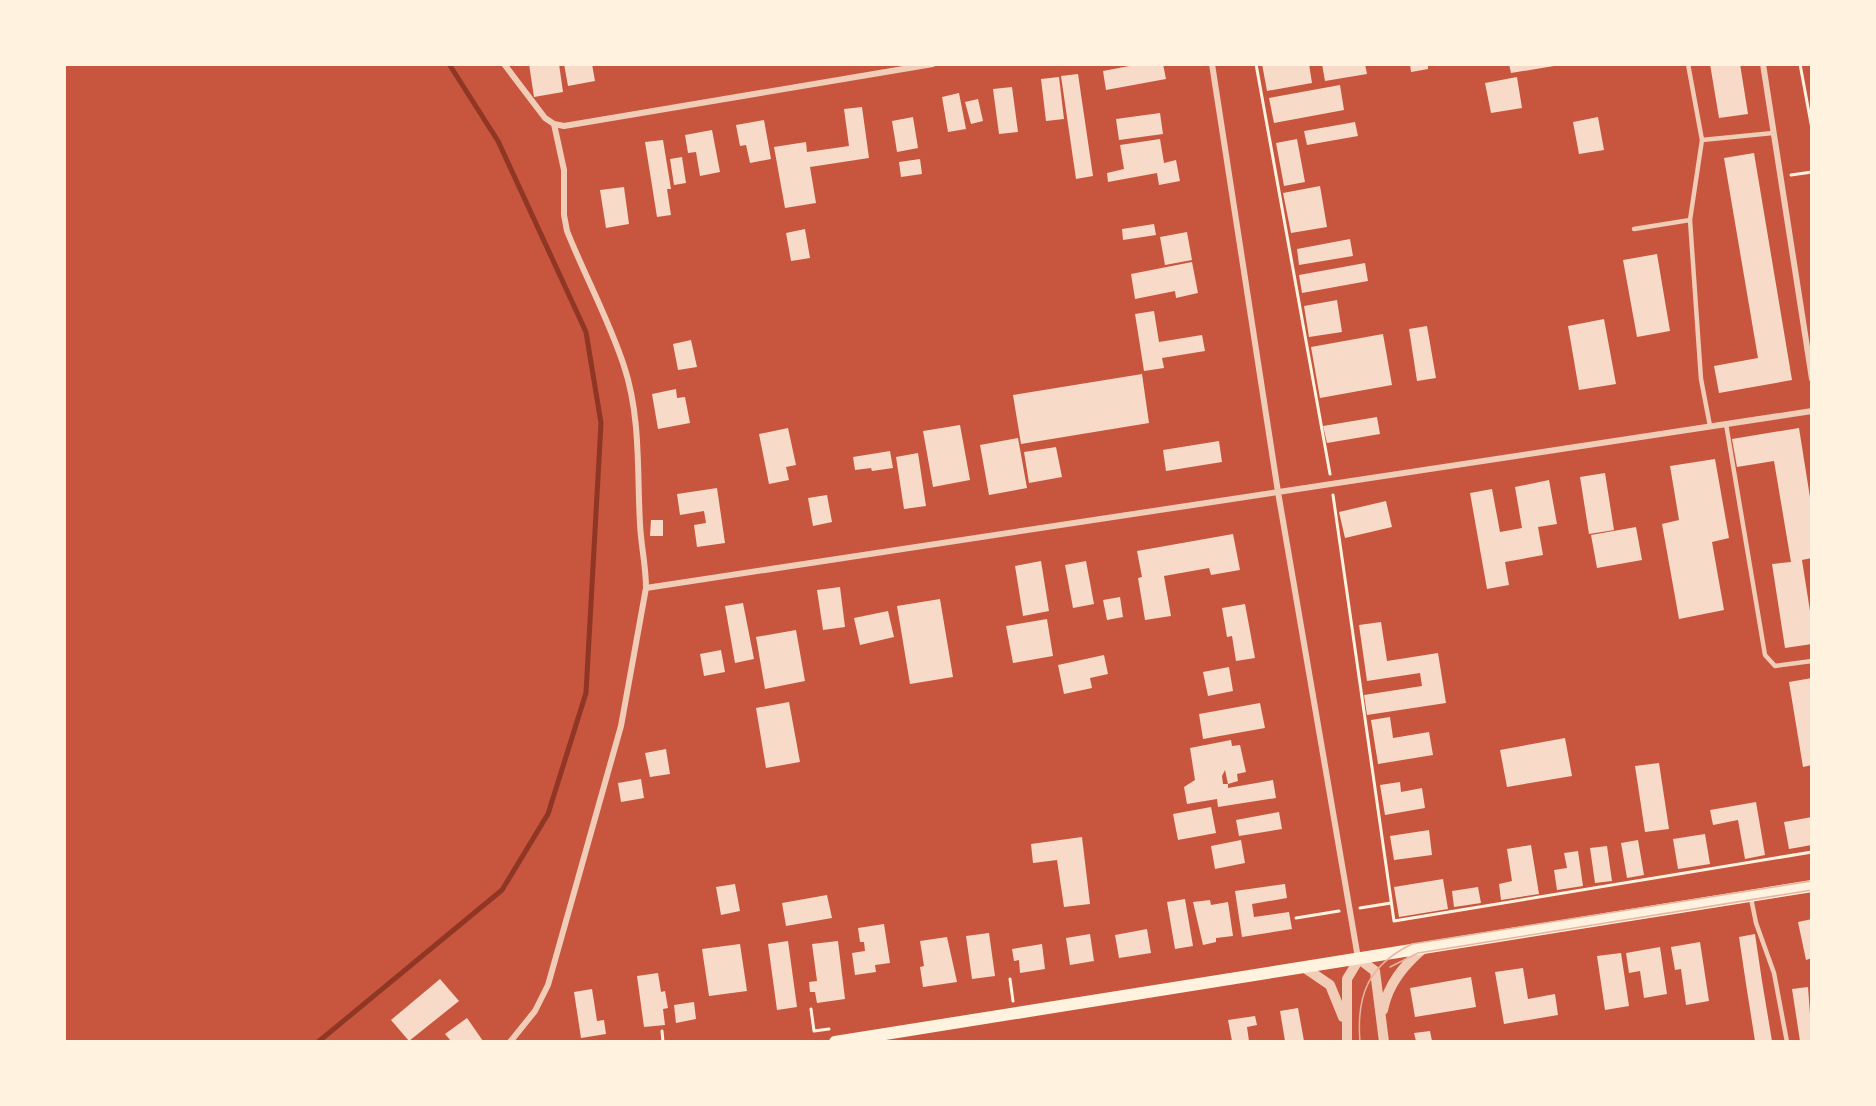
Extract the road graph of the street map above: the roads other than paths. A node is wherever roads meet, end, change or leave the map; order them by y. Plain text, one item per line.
1 (504, 64) edge
2 (933, 64) edge
3 (1212, 64) edge
4 (1688, 64) edge
5 (1763, 64) edge
6 (554, 124) junction
7 (1773, 132) junction
8 (1702, 140) junction
9 (1690, 220) junction
10 (1635, 229) dead end
11 (1812, 379) edge
12 (1812, 411) edge
13 (1726, 424) junction
14 (1710, 426) junction
15 (1278, 492) junction
16 (646, 588) junction
17 (1812, 661) edge
18 (1812, 886) edge
19 (1750, 896) junction
20 (1424, 948) junction
21 (1359, 959) junction
22 (1305, 968) junction
23 (1346, 1026) junction
24 (1382, 1026) junction
25 (510, 1041) edge
26 (836, 1041) edge
27 (1347, 1041) edge
28 (1384, 1041) edge
29 (1787, 1041) edge

1 - 6 street
2 - 6 street
3 - 15 street
4 - 8 lane
5 - 7 street
6 - 16 street
7 - 8 lane
7 - 11 street
8 - 9 lane
9 - 10 lane
9 - 14 lane
12 - 13 street
13 - 14 street
13 - 17 lane
14 - 15 street
15 - 16 street
15 - 21 street
16 - 25 street
18 - 19 main road
19 - 20 main road
19 - 29 lane
20 - 21 main road
20 - 24 street
21 - 22 main road
21 - 23 street
21 - 24 street
22 - 23 street
22 - 26 main road
23 - 27 street
24 - 28 street

